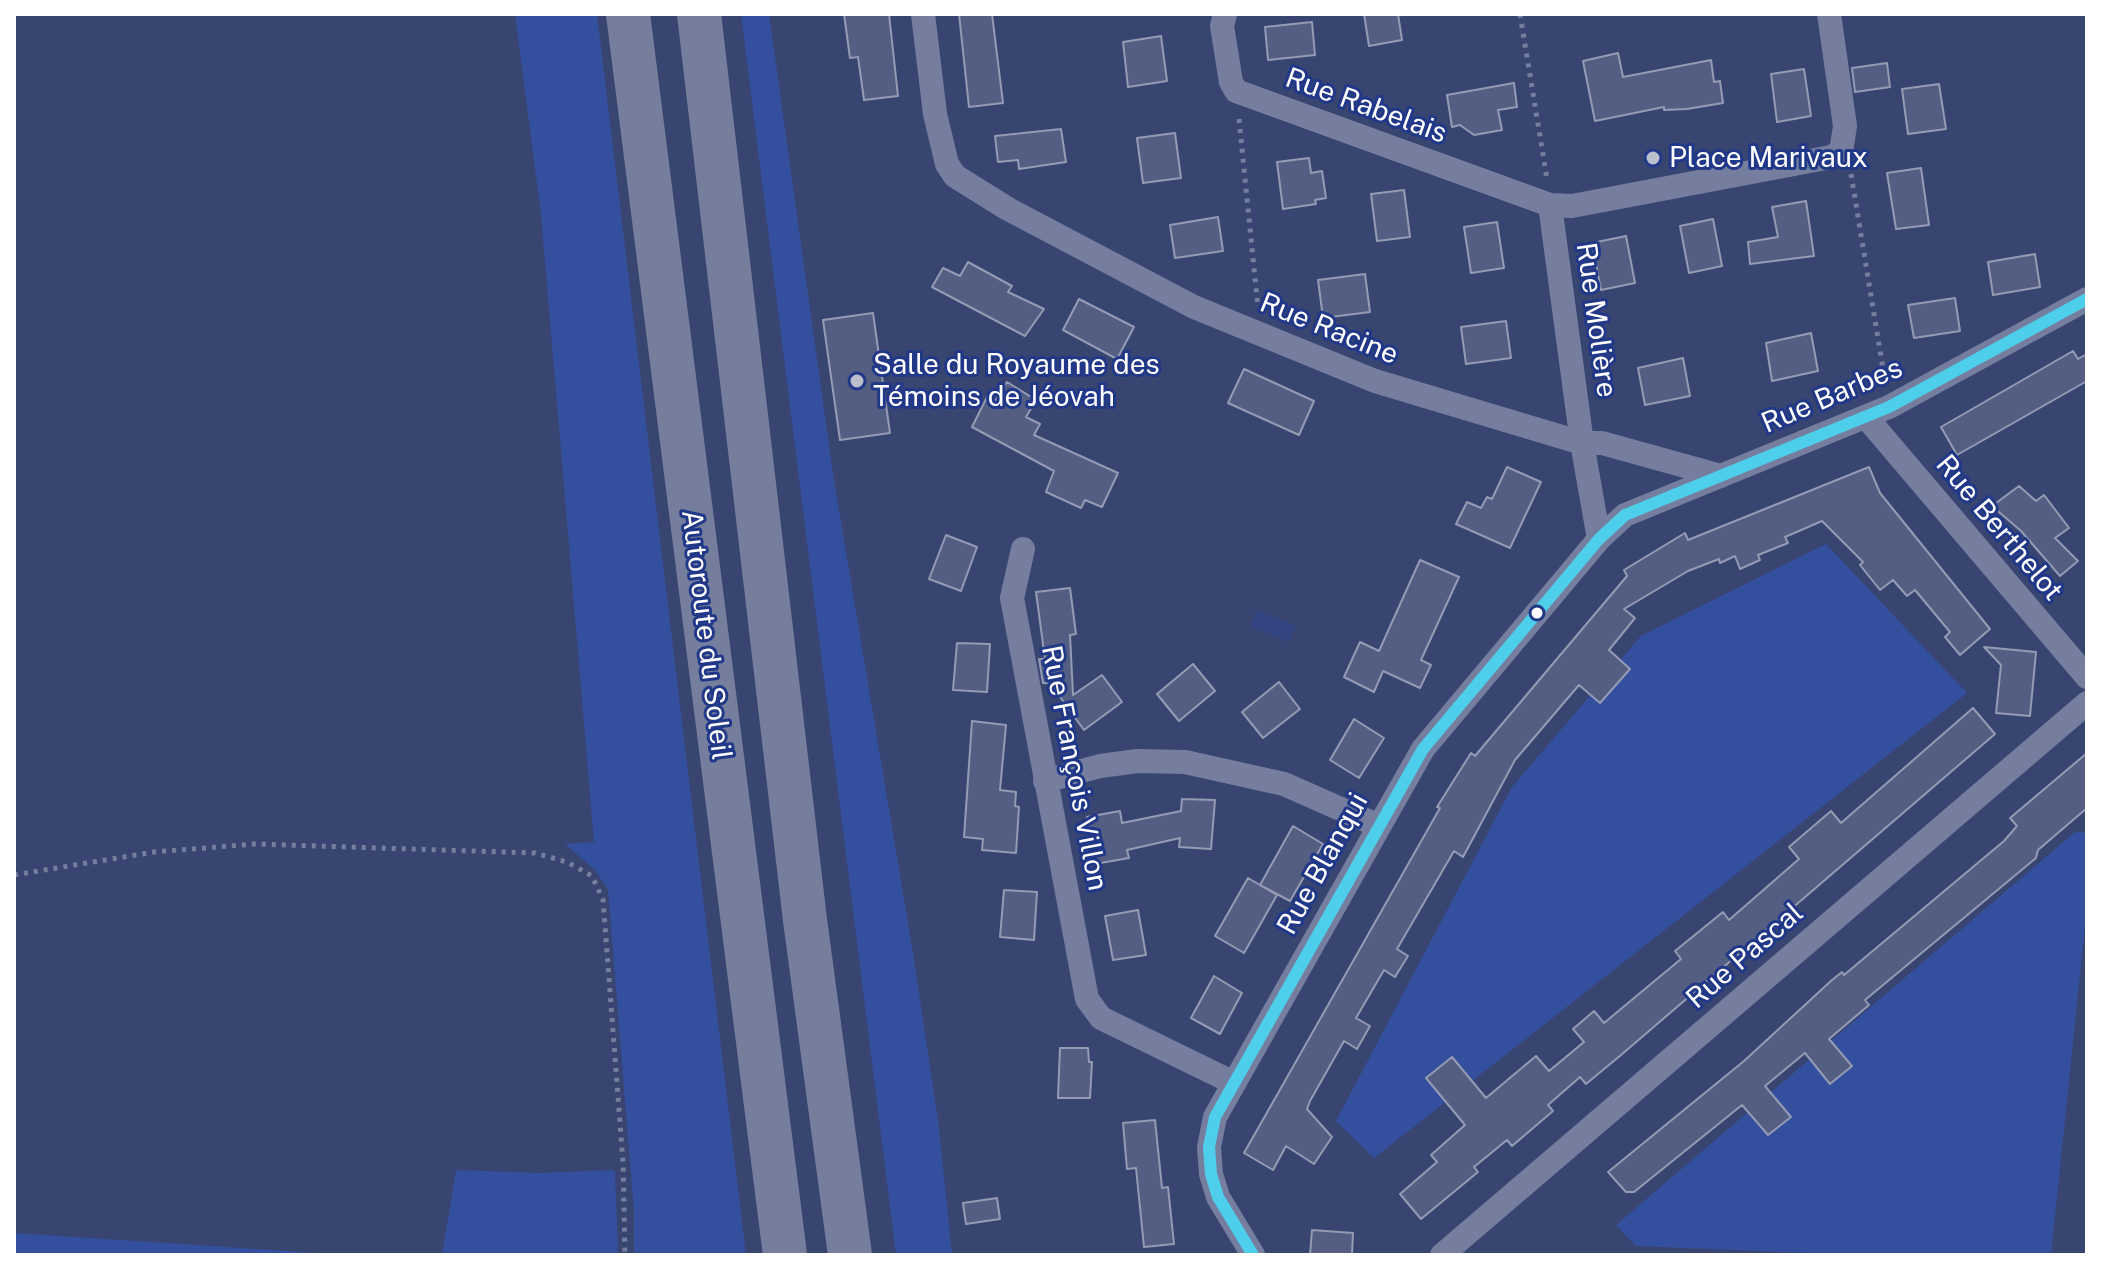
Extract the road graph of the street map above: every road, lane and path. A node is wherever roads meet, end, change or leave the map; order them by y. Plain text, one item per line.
1 (628, 14) edge
2 (699, 14) edge
3 (923, 14) edge
4 (1225, 14) edge
5 (1520, 14) edge
6 (1829, 14) edge
7 (1236, 91) junction
8 (1845, 142) junction
9 (1550, 205) junction
10 (2087, 299) edge
11 (1260, 333) junction
12 (1889, 407) junction
13 (1866, 417) junction
14 (1582, 443) junction
15 (1721, 476) junction
16 (1599, 539) junction
17 (1023, 549) dead end
18 (2087, 677) edge
19 (2087, 703) edge
20 (1045, 781) junction
21 (1379, 826) junction
22 (14, 875) edge
23 (1234, 1083) junction
24 (625, 1255) edge
25 (785, 1255) edge
26 (850, 1255) edge
27 (1253, 1255) edge
28 (1442, 1255) edge

1 - 25 highway, Autoroute du Soleil
2 - 26 highway
3 - 11 street, Rue Racine
4 - 7 street
5 - 9 path
6 - 8 street
7 - 9 street, Rue Rabelais
7 - 11 path
8 - 9 street
8 - 12 path
9 - 14 street, Rue Molière
10 - 12 street, Rue Barbes
11 - 14 street, Rue Racine
12 - 13 street, Rue Barbes
13 - 15 street, Rue Barbes
13 - 18 street, Rue Berthelot
14 - 15 street, Rue Racine
14 - 16 street, Rue Molière
15 - 16 street, Rue Barbes
16 - 21 street, Rue Blanqui
17 - 20 street, Rue François Villon
19 - 28 street, Rue Pascal
20 - 21 street
20 - 23 street, Rue François Villon
21 - 23 street, Rue Blanqui
22 - 24 path
23 - 27 street, Rue Blanqui

